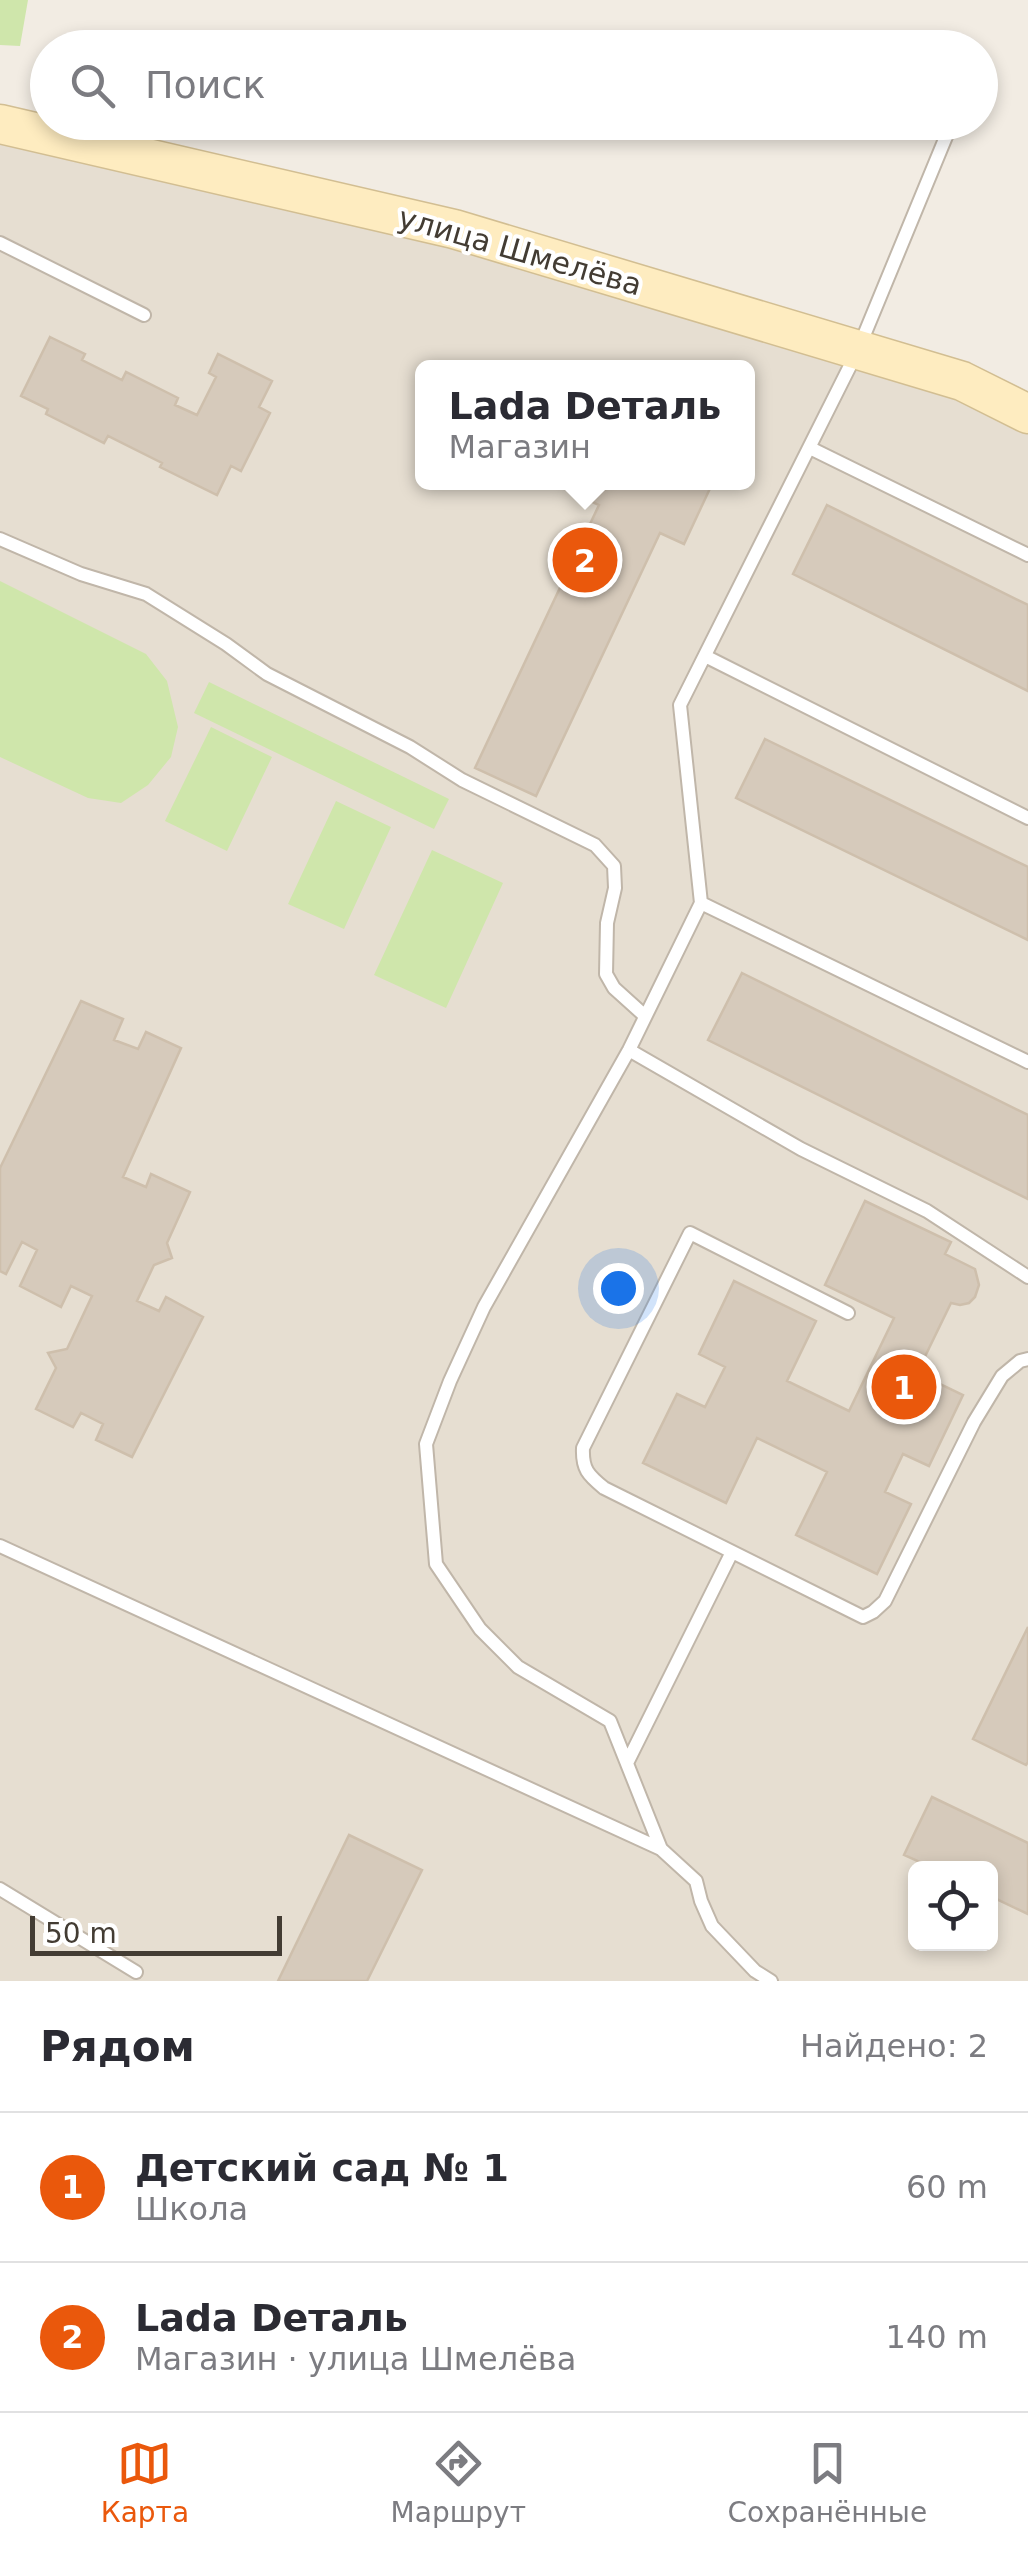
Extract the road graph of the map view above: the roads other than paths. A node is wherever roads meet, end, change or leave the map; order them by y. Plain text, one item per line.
1 (0, 124) edge
2 (30, 131) edge
3 (69, 140) edge
4 (945, 140) edge
5 (0, 244) edge
6 (144, 315) dead end
7 (858, 350) junction
8 (1028, 414) edge
9 (810, 448) junction
10 (0, 539) edge
11 (1028, 556) edge
12 (705, 656) junction
13 (1028, 818) edge
14 (701, 903) junction
15 (645, 1016) junction
16 (629, 1050) junction
17 (1028, 1062) edge
18 (1028, 1277) edge
19 (848, 1314) dead end
20 (1028, 1359) edge
21 (0, 1546) edge
22 (732, 1552) junction
23 (627, 1763) junction
24 (662, 1849) junction
25 (0, 1889) edge
26 (136, 1972) dead end
27 (770, 1981) edge

1 - 2 main road, улица Шмелёва
3 - 7 main road, улица Шмелёва
4 - 7 lane
5 - 6 lane
7 - 8 main road, улица Шмелёва
7 - 9 lane
9 - 11 lane
9 - 12 lane
10 - 15 lane
12 - 13 lane
12 - 14 lane
14 - 15 lane
14 - 17 lane
15 - 16 lane
16 - 18 lane
16 - 23 lane
19 - 22 lane
20 - 22 lane
21 - 24 lane
22 - 23 lane
23 - 24 lane
24 - 27 lane
25 - 26 lane

